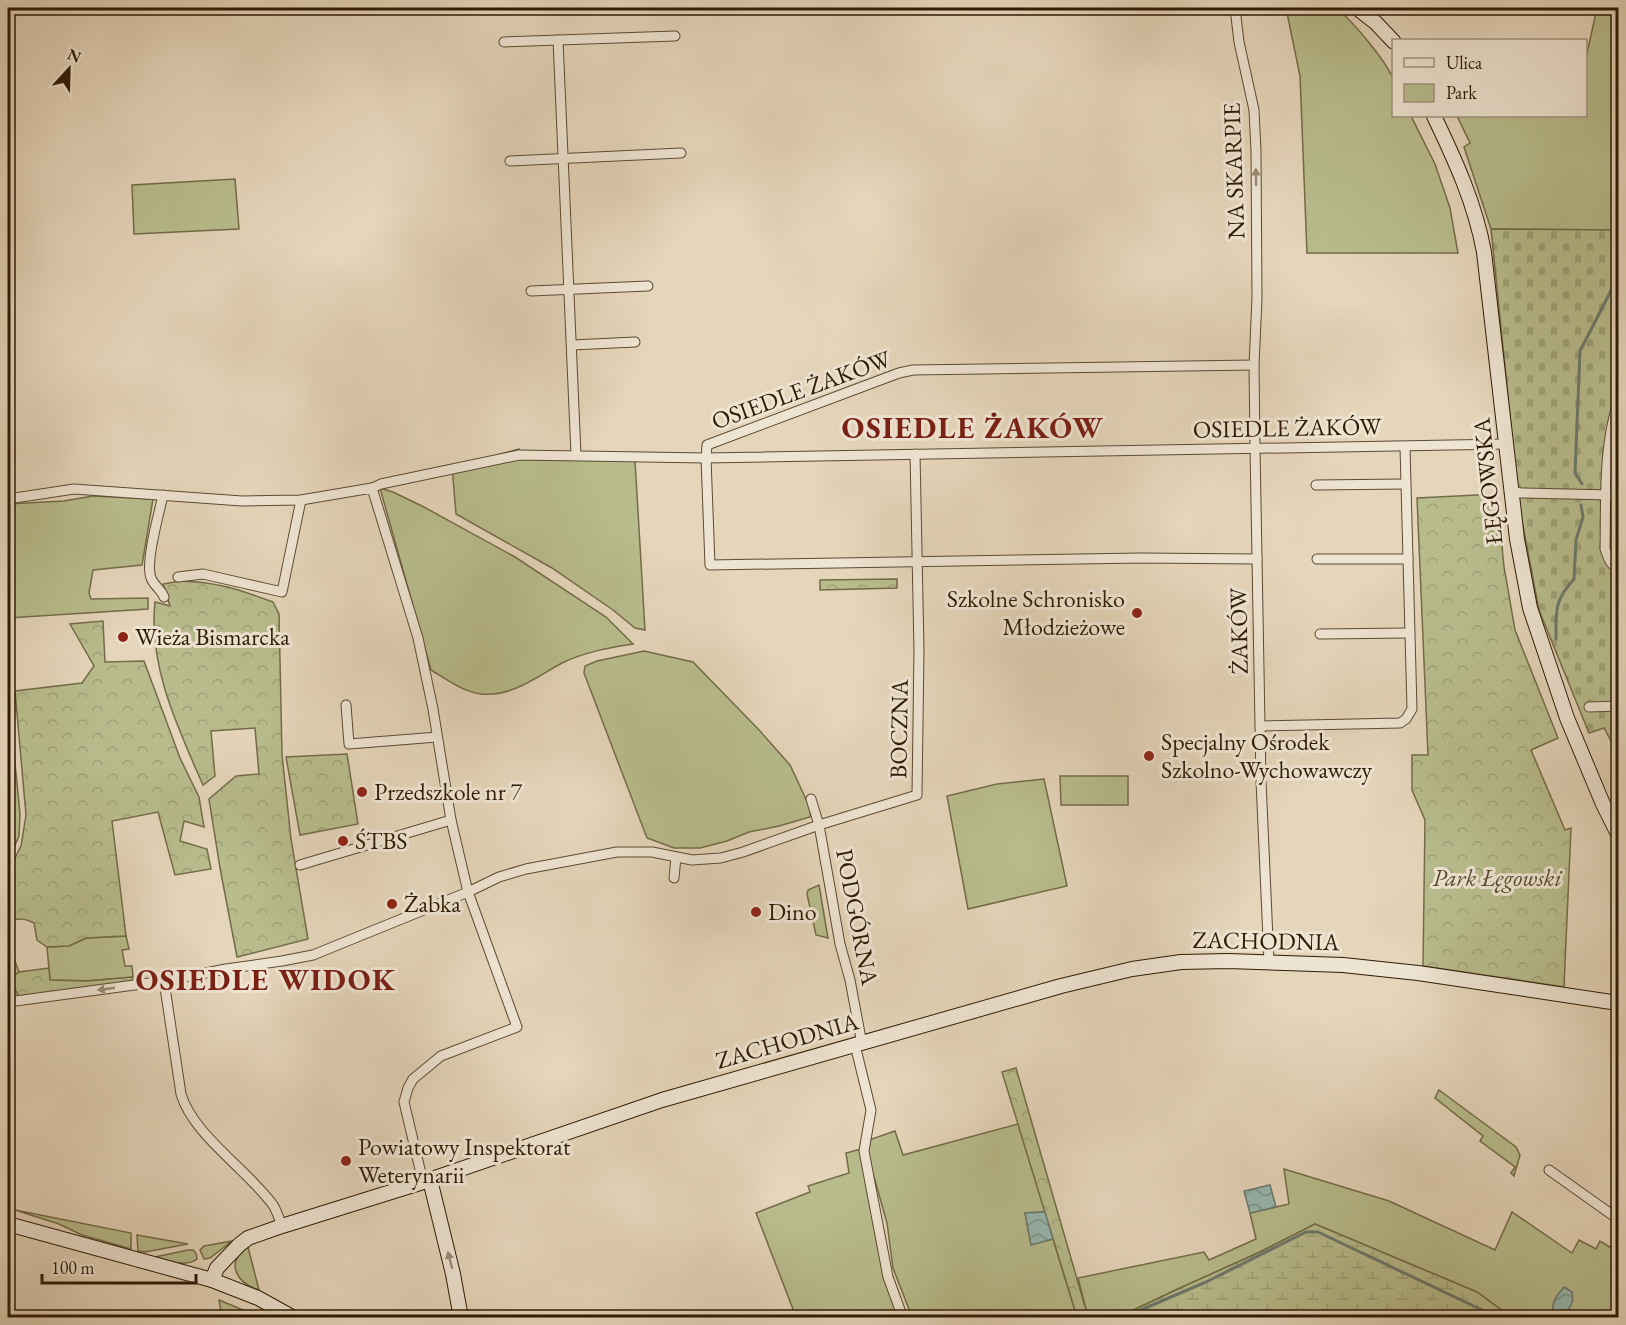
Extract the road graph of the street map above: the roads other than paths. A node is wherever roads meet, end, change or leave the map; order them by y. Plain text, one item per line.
1 (1235, 8) edge
2 (1357, 8) edge
3 (675, 36) dead end
4 (558, 40) junction
5 (1392, 40) edge
6 (504, 42) dead end
7 (1434, 117) edge
8 (681, 153) dead end
9 (563, 159) junction
10 (510, 161) dead end
11 (648, 286) dead end
12 (569, 289) junction
13 (531, 291) dead end
14 (1257, 298) joint
15 (635, 342) dead end
16 (572, 345) junction
17 (1254, 365) junction
18 (1618, 403) edge
19 (1506, 444) junction
20 (1255, 447) junction
21 (1405, 447) junction
22 (915, 454) junction
23 (576, 455) junction
24 (706, 458) junction
25 (1405, 484) junction
26 (1316, 485) dead end
27 (372, 488) junction
28 (1512, 491) junction
29 (163, 495) junction
30 (1613, 495) edge
31 (8, 499) edge
32 (301, 500) junction
33 (1257, 559) junction
34 (1317, 559) dead end
35 (1408, 559) junction
36 (917, 562) junction
37 (1618, 568) edge
38 (178, 577) dead end
39 (164, 597) dead end
40 (1409, 633) junction
41 (1320, 634) dead end
42 (346, 705) dead end
43 (1618, 706) edge
44 (1589, 707) dead end
45 (1261, 726) junction
46 (437, 737) junction
47 (810, 799) dead end
48 (451, 820) junction
49 (819, 825) junction
50 (1618, 834) edge
51 (676, 857) junction
52 (300, 865) dead end
53 (674, 878) dead end
54 (468, 892) junction
55 (1269, 962) junction
56 (164, 981) junction
57 (8, 1002) edge
58 (1618, 1003) edge
59 (859, 1044) junction
60 (1549, 1170) dead end
61 (427, 1181) junction
62 (1618, 1219) edge
63 (8, 1224) edge
64 (282, 1226) junction
65 (212, 1280) junction
66 (294, 1317) edge
67 (461, 1317) edge
68 (903, 1317) edge

14 -> 1 street, NA SKARPIE
2 - 5 street
3 - 4 street
4 - 6 street
4 - 9 street
7 - 19 street, ŁĘGOWSKA
8 - 9 street
9 - 10 street
9 - 12 street
11 - 12 street
12 - 13 street
12 - 16 street
14 - 17 street, ŻAKÓW
15 - 16 street
16 - 23 street
17 - 20 street, ŻAKÓW
17 - 24 street, OSIEDLE ŻAKÓW
18 - 30 street
19 - 21 street, OSIEDLE ŻAKÓW
19 - 28 street, ŁĘGOWSKA
20 - 21 street, OSIEDLE ŻAKÓW
20 - 22 street, OSIEDLE ŻAKÓW
20 - 33 street, ŻAKÓW
21 - 25 street
22 - 24 street, OSIEDLE ŻAKÓW
22 - 36 street
23 - 24 street
23 - 27 street
24 - 36 street
25 - 26 street
25 - 35 street
27 - 32 street
27 - 46 street
28 - 30 street
28 - 50 street, ŁĘGOWSKA
29 - 31 street
29 - 32 street
29 - 39 street
30 - 37 street
32 - 38 street
33 - 36 street
33 - 45 street, ŻAKÓW
34 - 35 street
35 - 40 street
36 - 49 street, BOCZNA
40 - 41 street
40 - 45 street
42 - 46 street
43 - 44 street
45 - 55 street, ŻAKÓW
46 - 48 street
47 - 49 street, PODGÓRNA
48 - 52 street
48 - 54 street
49 - 51 street
49 - 59 street, PODGÓRNA
51 - 53 street
51 - 54 street
54 - 56 street
54 - 61 street
55 - 58 street, ZACHODNIA
55 - 59 street, ZACHODNIA
56 -> 57 street
56 - 64 street
59 - 61 street, ZACHODNIA
59 - 68 street, PODGÓRNA
60 - 62 street
61 - 64 street, ZACHODNIA
67 -> 61 street
63 - 65 street
64 - 65 street, ZACHODNIA
65 - 66 street

